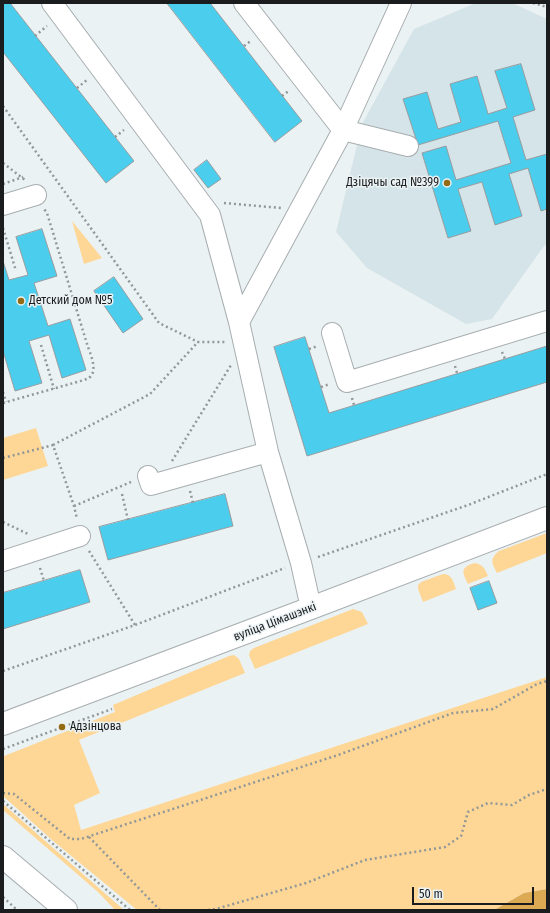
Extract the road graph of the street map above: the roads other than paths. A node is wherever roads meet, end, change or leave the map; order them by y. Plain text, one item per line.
1 (52, 3) edge
2 (244, 3) edge
3 (401, 3) edge
4 (343, 130) junction
5 (408, 146) dead end
6 (39, 202) road end
7 (3, 205) edge
8 (547, 321) edge
9 (239, 322) junction
10 (332, 333) dead end
11 (268, 452) junction
12 (148, 476) road end
13 (547, 518) edge
14 (80, 536) dead end
15 (3, 560) edge
16 (311, 608) junction
17 (3, 724) edge
18 (3, 857) edge
19 (66, 910) edge

1 - 9 lane
2 - 4 lane
3 - 4 lane
4 - 5 lane
4 - 9 lane
6 - 7 lane
8 - 10 lane
9 - 11 lane
11 - 12 lane
11 - 16 lane
13 - 16 main road, вуліца Цімашэнкі
14 - 15 lane
16 - 17 main road, вуліца Цімашэнкі
18 - 19 main road

